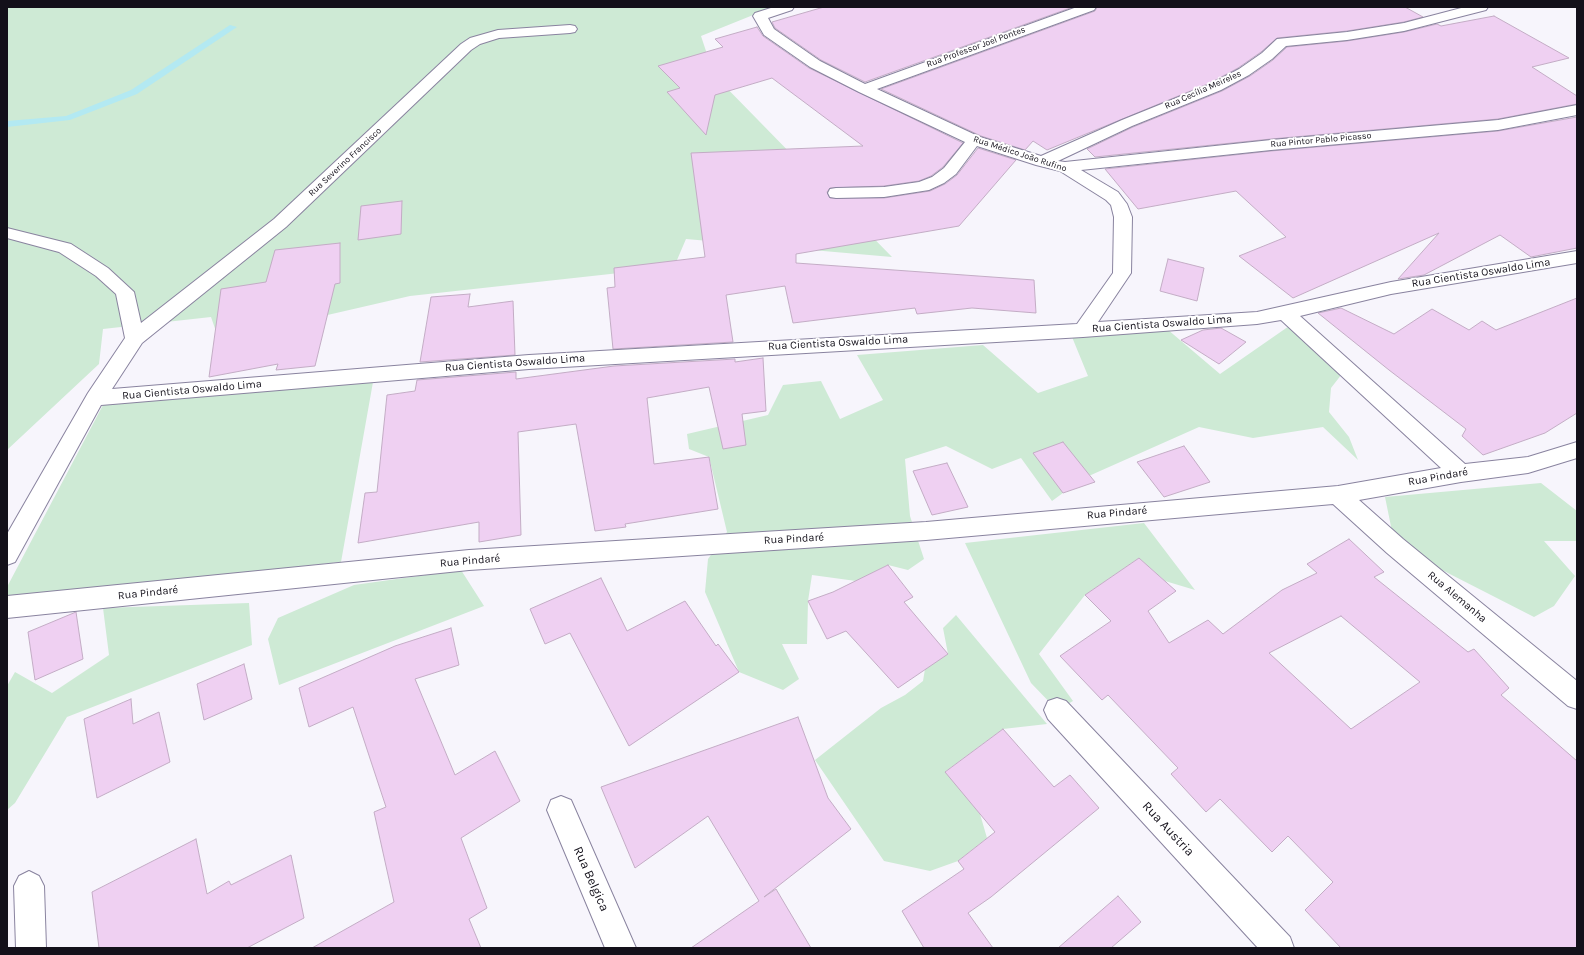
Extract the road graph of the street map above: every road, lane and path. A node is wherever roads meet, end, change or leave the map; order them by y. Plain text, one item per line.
1 (787, 7) edge
2 (1089, 7) edge
3 (1481, 7) edge
4 (570, 29) dead end
5 (864, 90) junction
6 (1577, 110) edge
7 (974, 140) junction
8 (1042, 162) junction
9 (1065, 167) junction
10 (836, 193) dead end
11 (7, 233) edge
12 (1577, 257) edge
13 (1285, 313) junction
14 (1083, 330) junction
15 (135, 338) junction
16 (95, 398) junction
17 (1577, 450) edge
18 (1461, 473) junction
19 (1338, 495) junction
20 (7, 555) edge
21 (7, 607) edge
22 (1577, 697) edge
23 (1057, 710) dead end
24 (561, 810) dead end
25 (29, 886) dead end
26 (31, 948) edge
27 (621, 948) edge
28 (1279, 948) edge

1 - 5 street, Rua Médico João Rufino
2 - 5 street, Rua Professor Joel Pontes
3 - 8 street, Rua Cecília Meireles
4 - 15 street, Rua Severino Francisco
5 - 7 street, Rua Médico João Rufino
6 - 9 street, Rua Pintor Pablo Picasso
7 - 8 street, Rua Médico João Rufino
7 - 10 street
8 - 9 street, Rua Médico João Rufino
9 - 14 street, Rua Médico João Rufino
11 - 15 street
12 - 13 street, Rua Cientista Oswaldo Lima
13 - 14 street, Rua Cientista Oswaldo Lima
13 - 18 street
14 - 16 street, Rua Cientista Oswaldo Lima
15 - 16 street, Rua Severino Francisco
16 - 20 street, Rua Severino Francisco
17 - 18 street, Rua Pindaré
18 - 19 street, Rua Pindaré
19 - 21 street, Rua Pindaré
19 - 22 street, Rua Alemanha
23 - 28 street, Rua Austria
24 - 27 street, Rua Belgica
25 - 26 street

